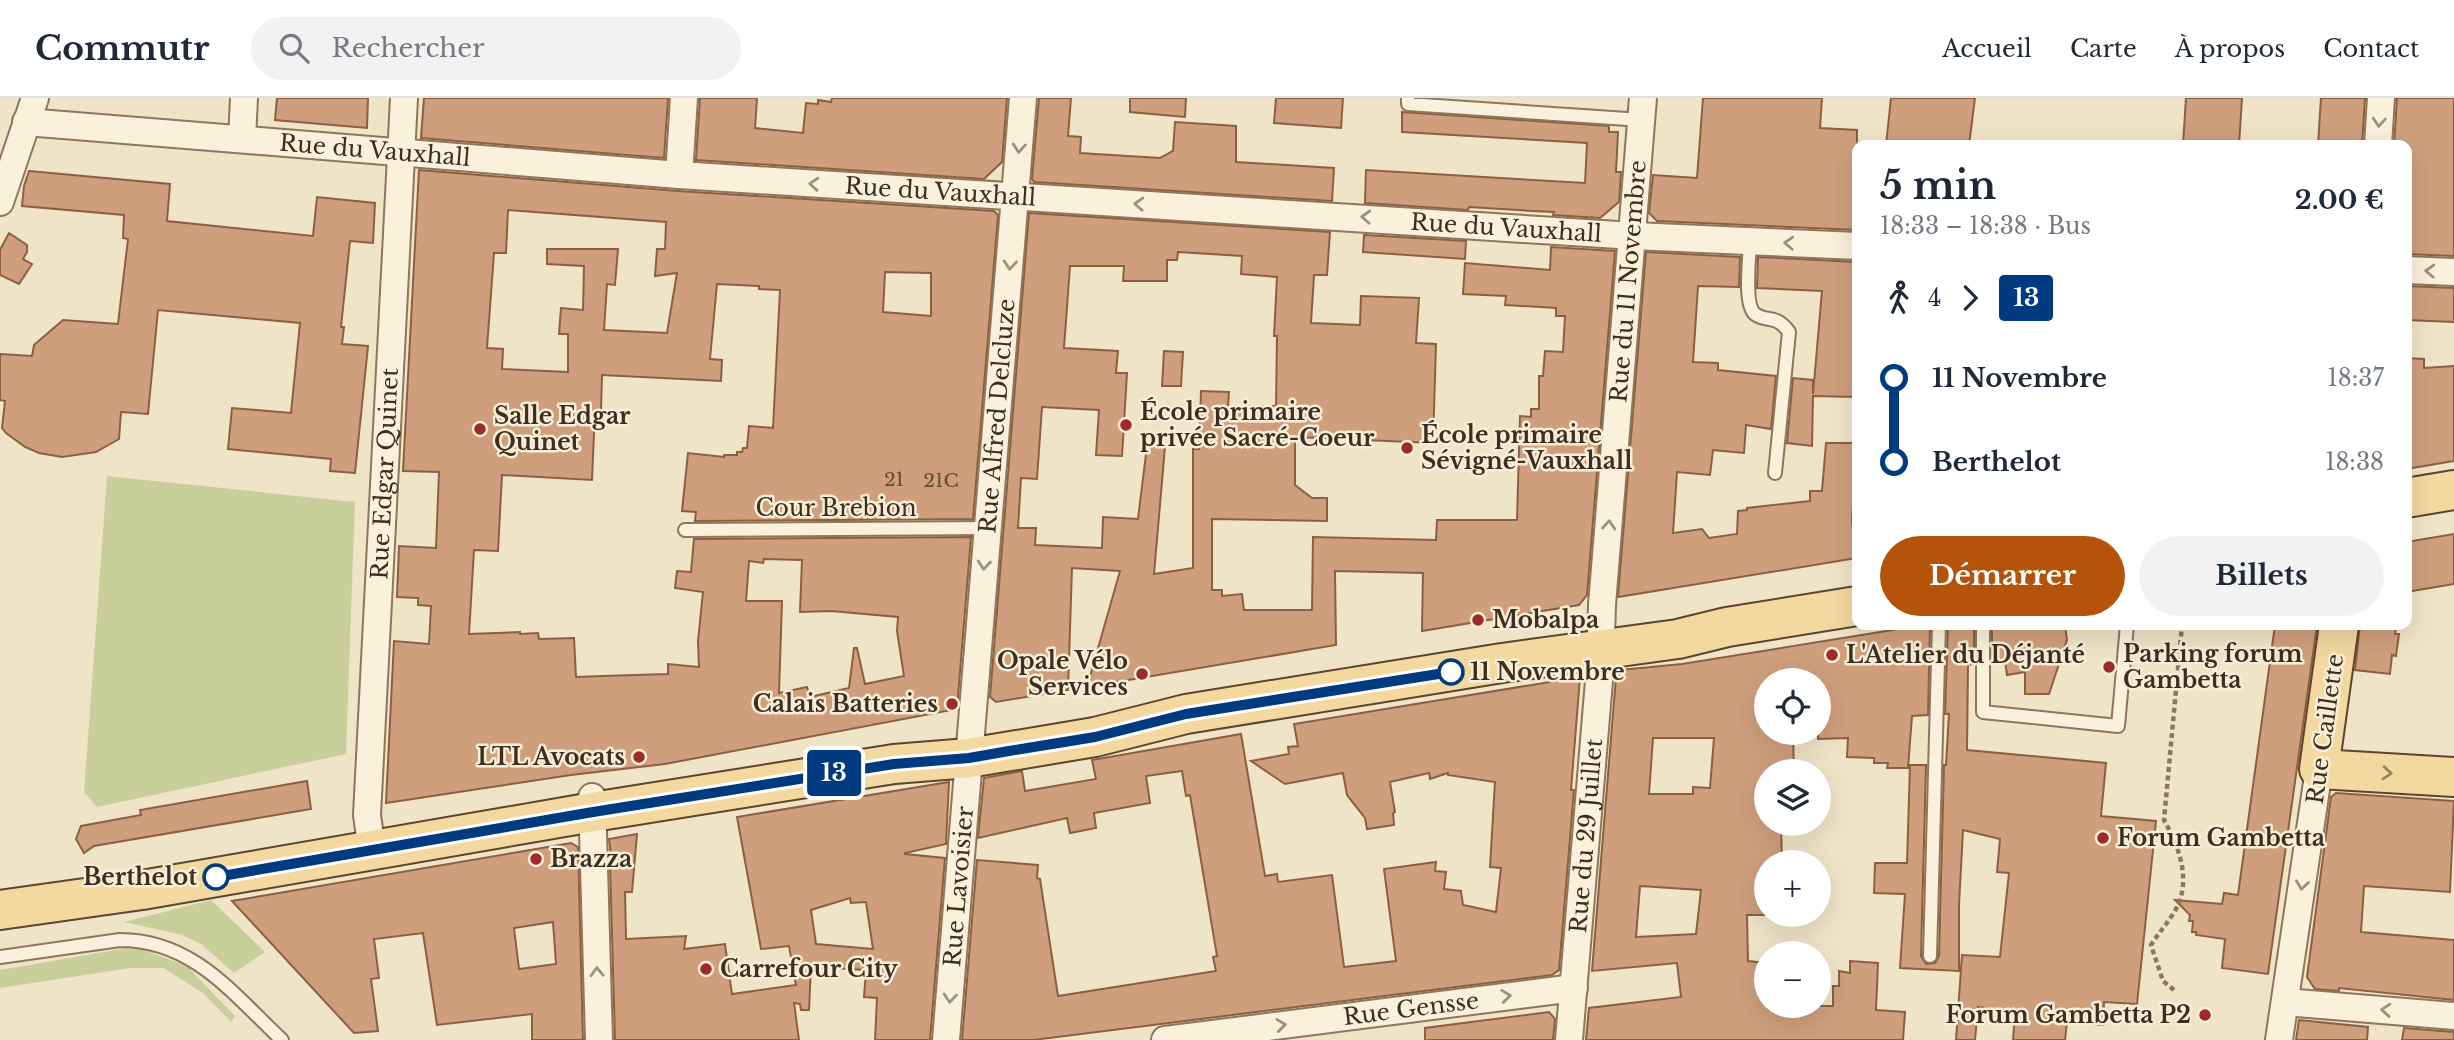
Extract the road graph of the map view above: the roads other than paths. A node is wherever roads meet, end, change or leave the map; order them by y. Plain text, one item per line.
1 (244, 98) edge
2 (404, 98) edge
3 (684, 98) edge
4 (1023, 98) edge
5 (1408, 98) edge
6 (2381, 98) edge
7 (1643, 109) edge
8 (31, 110) edge
9 (242, 139) junction
10 (2378, 140) edge
11 (401, 152) junction
12 (679, 175) junction
13 (3, 186) edge
14 (1015, 197) junction
15 (1634, 236) junction
16 (1750, 241) junction
17 (1852, 246) edge
18 (2412, 270) edge
19 (2454, 272) edge
20 (1775, 473) dead end
21 (2454, 490) edge
22 (2412, 497) edge
23 (988, 528) junction
24 (685, 530) dead end
25 (1852, 590) edge
26 (1852, 607) edge
27 (1939, 630) edge
28 (1983, 630) edge
29 (2127, 630) edge
30 (2338, 630) edge
31 (1601, 640) junction
32 (970, 746) junction
33 (2319, 769) junction
34 (2454, 777) edge
35 (592, 805) junction
36 (371, 842) junction
37 (0, 894) edge
38 (0, 910) edge
39 (1930, 956) dead end
40 (0, 957) edge
41 (1574, 988) junction
42 (2285, 1002) junction
43 (2454, 1016) edge
44 (282, 1040) edge
45 (599, 1040) edge
46 (946, 1040) edge
47 (1164, 1040) edge
48 (1569, 1040) edge
49 (2279, 1040) edge

1 - 9 street
2 - 11 street, Rue Edgar Quinet
3 - 12 street
4 -> 14 street, Rue Alfred Delcluze
5 - 7 lane
6 -> 10 street
7 - 15 street, Rue du 11 Novembre
8 - 9 street, Rue du Vauxhall
8 - 13 street
9 - 11 street, Rue du Vauxhall
11 - 12 street, Rue du Vauxhall
11 - 36 street, Rue Edgar Quinet
14 -> 12 street, Rue du Vauxhall
15 -> 14 street, Rue du Vauxhall
14 -> 23 street, Rue Alfred Delcluze
15 - 16 street, Rue du Vauxhall
31 -> 15 street, Rue du 11 Novembre
17 -> 16 street, Rue du Vauxhall
16 - 20 lane
19 -> 18 street
21 - 22 main road
23 - 24 lane, Cour Brebion
23 -> 32 street, Rue Alfred Delcluze
25 - 31 main road
26 - 31 main road
27 - 39 lane
28 - 29 lane
30 - 33 main road, Rue Caillette
31 - 32 main road
31 - 41 street, Rue du 29 Juillet
32 - 35 main road
32 -> 46 street, Rue Lavoisier
33 -> 34 main road
33 -> 42 street, Rue Caillette
35 - 36 main road
45 -> 35 street
36 - 37 main road
36 - 38 main road
40 - 44 lane
47 -> 41 street, Rue Gensse
41 - 48 street, Rue du 29 Juillet
43 -> 42 street
42 - 49 street, Rue Caillette

